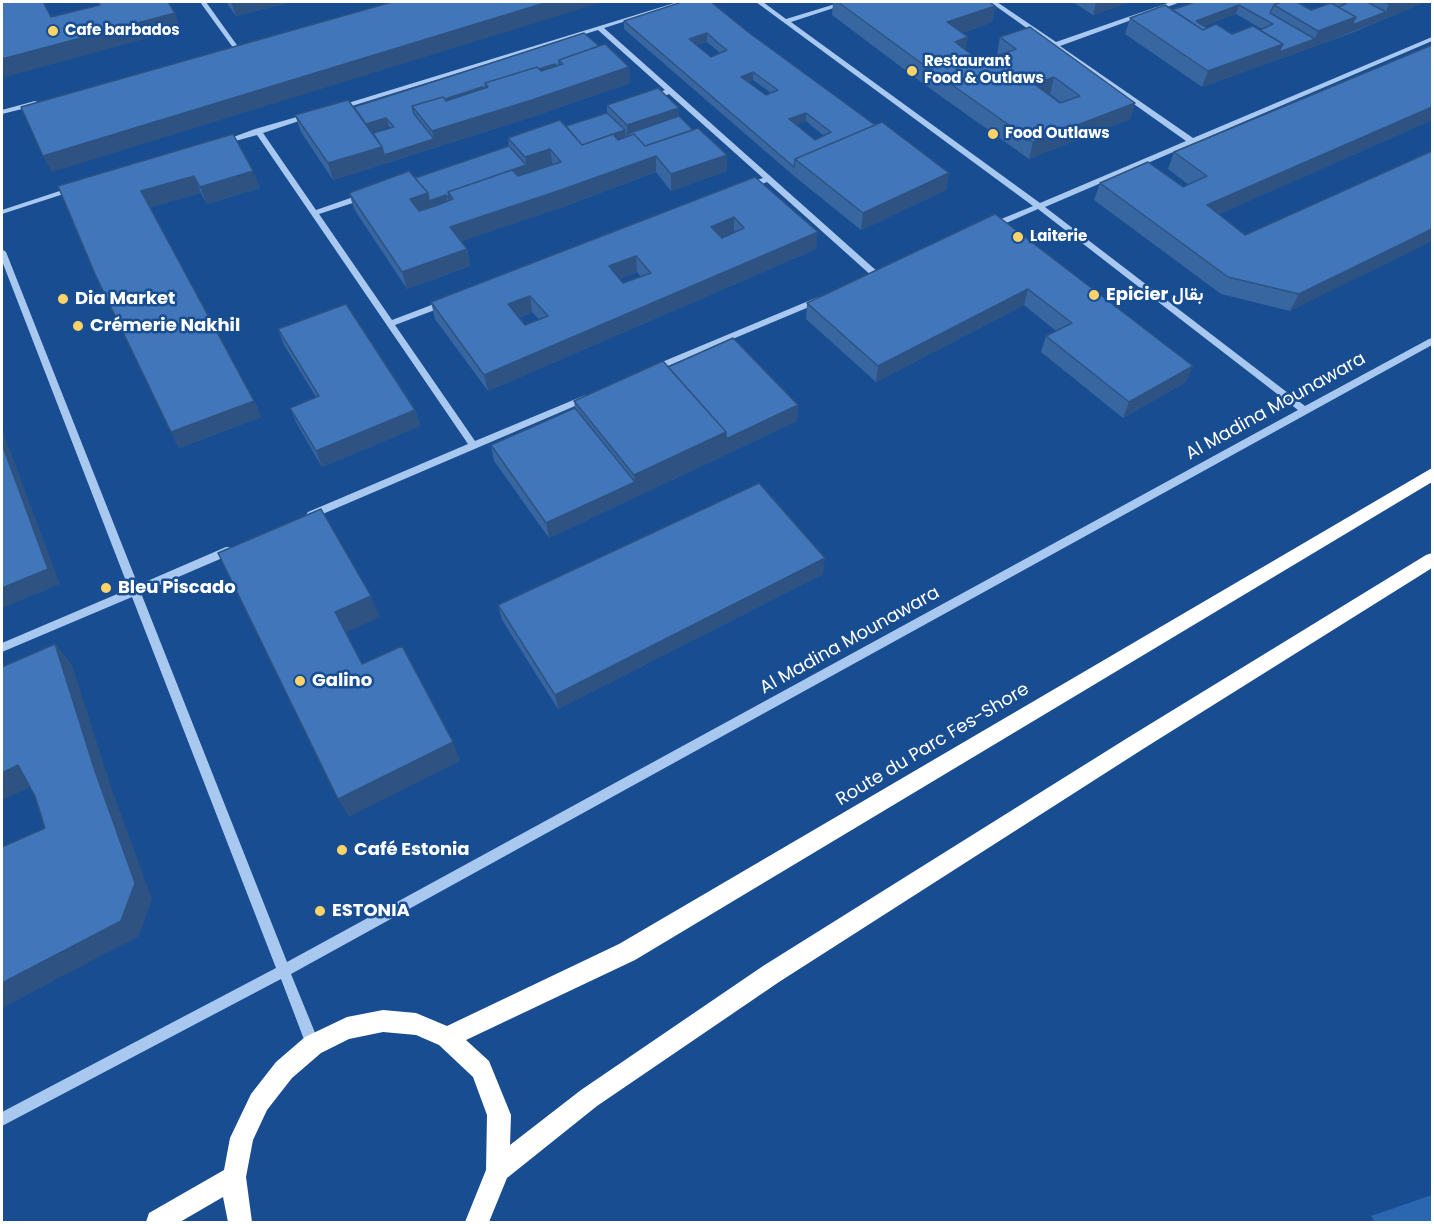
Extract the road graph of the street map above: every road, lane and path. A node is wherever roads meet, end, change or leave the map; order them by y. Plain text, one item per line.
1 (202, 2) edge
2 (683, 2) edge
3 (759, 2) edge
4 (847, 2) edge
5 (993, 2) edge
6 (1176, 2) edge
7 (786, 21) junction
8 (599, 27) junction
9 (1432, 39) edge
10 (248, 45) edge
11 (1055, 45) junction
12 (236, 48) junction
13 (225, 51) edge
14 (670, 92) junction
15 (648, 99) edge
16 (46, 100) edge
17 (326, 111) edge
18 (2, 112) edge
19 (315, 114) edge
20 (258, 131) junction
21 (1192, 141) junction
22 (213, 146) edge
23 (768, 179) junction
24 (80, 188) edge
25 (735, 192) edge
26 (369, 194) edge
27 (1039, 206) junction
28 (2, 212) edge
29 (314, 213) junction
30 (985, 229) edge
31 (2, 252) edge
32 (887, 270) edge
33 (876, 275) junction
34 (865, 280) edge
35 (832, 293) edge
36 (456, 299) edge
37 (390, 324) junction
38 (1432, 341) edge
39 (647, 372) edge
40 (593, 395) edge
41 (1304, 410) junction
42 (473, 446) junction
43 (1432, 474) edge
44 (298, 521) edge
45 (244, 544) edge
46 (1432, 560) edge
47 (135, 591) junction
48 (2, 648) edge
49 (284, 971) junction
50 (447, 1037) junction
51 (313, 1045) junction
52 (2, 1119) edge
53 (498, 1170) junction
54 (234, 1177) junction
55 (158, 1222) edge
56 (240, 1222) edge
57 (477, 1222) edge

1 - 12 street
2 - 8 street
3 - 7 street
4 - 7 street
5 - 11 street
6 - 11 street
7 - 27 street
8 - 14 street
8 - 17 street
9 - 21 street
10 - 12 street
11 - 21 street
12 - 13 street
14 - 15 street
14 - 23 street
16 - 18 street
19 - 20 street
20 - 22 street
20 - 29 street
21 - 27 street
23 - 25 street
23 - 33 street
24 - 28 street
26 - 29 street
27 - 30 street
27 - 41 street
29 - 37 street
31 - 47 street
32 - 33 street
33 - 34 street
35 - 39 street
36 - 37 street
37 - 42 street
38 - 41 street, Al Madina Mounawara
40 - 42 street
41 - 49 street, Al Madina Mounawara
42 - 44 street
43 - 50 highway, Route du Parc Fes-Shore
45 - 47 street
46 - 53 highway
47 - 48 street
47 - 49 street
49 - 51 street
49 - 52 street, Al Madina Mounawara
50 - 51 highway
50 - 53 highway
51 - 54 highway
53 - 57 highway
54 - 55 highway
54 - 56 highway

